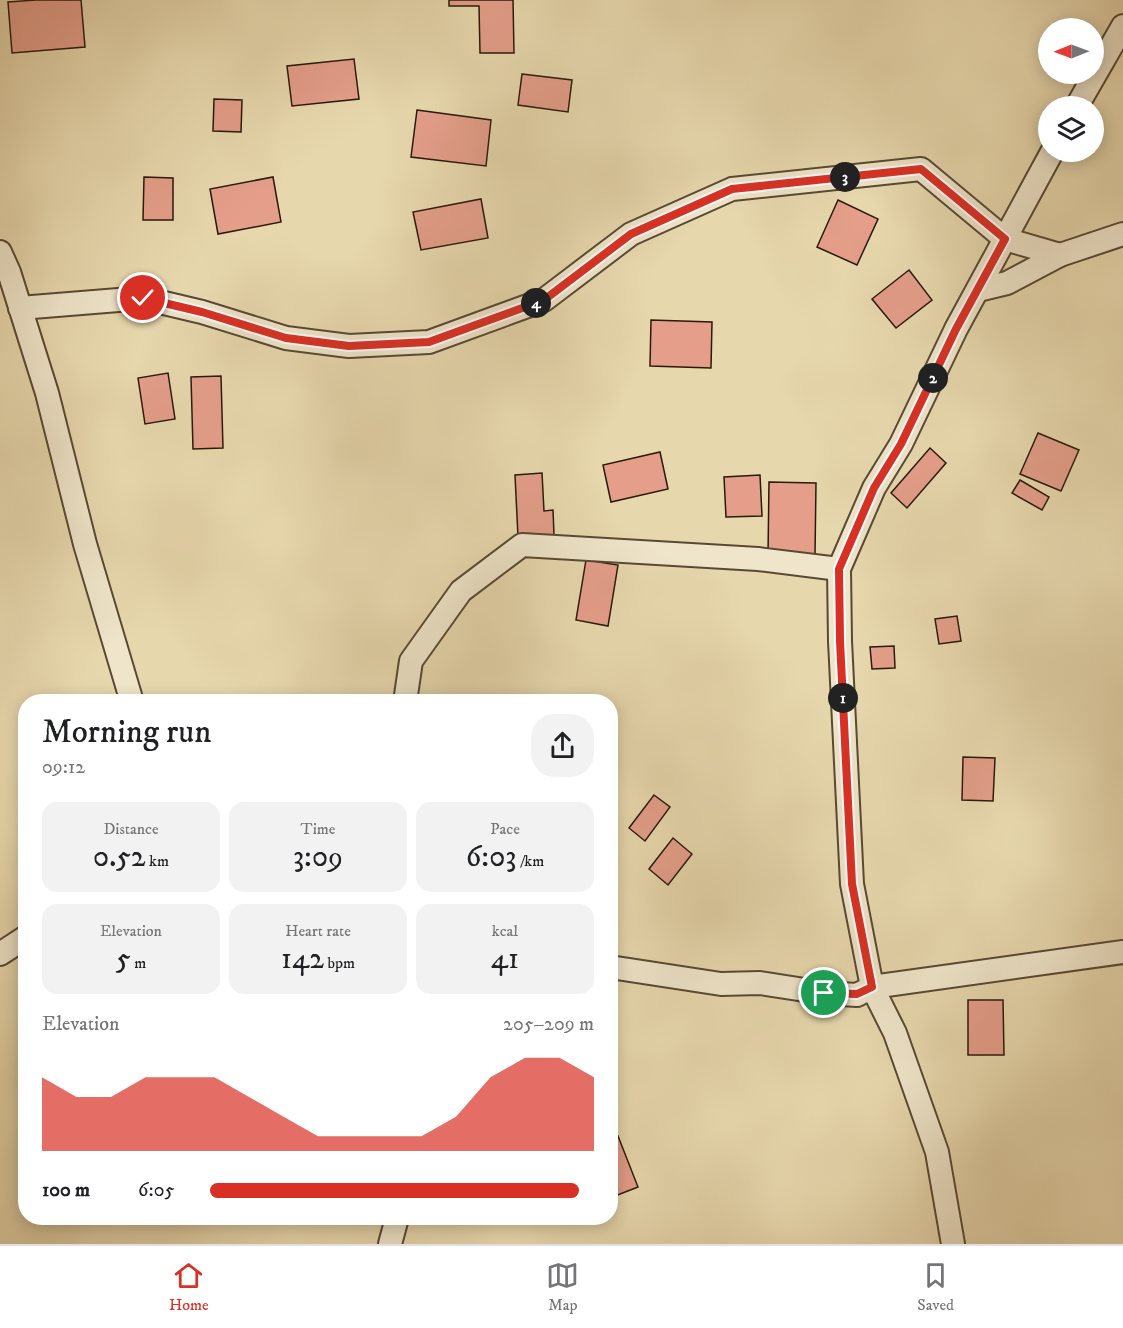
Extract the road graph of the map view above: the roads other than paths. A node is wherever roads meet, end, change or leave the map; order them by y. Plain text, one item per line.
1 (1123, 26) edge
2 (1083, 96) edge
3 (1047, 162) edge
4 (1123, 234) edge
5 (1005, 239) junction
6 (0, 252) edge
7 (1060, 255) junction
8 (978, 290) junction
9 (20, 308) junction
10 (839, 569) junction
11 (130, 694) edge
12 (406, 694) edge
13 (18, 942) edge
14 (1123, 952) edge
15 (0, 954) edge
16 (618, 968) edge
17 (872, 987) junction
18 (395, 1225) edge
19 (390, 1244) edge
20 (953, 1244) edge

1 - 2 street
3 - 5 street
4 - 7 street
5 - 7 street
5 - 8 street
5 - 9 street
6 - 9 street
7 - 8 street
8 - 10 street
9 - 11 street
10 - 12 street
10 - 17 street
13 - 15 street
14 - 17 street
16 - 17 street
17 - 20 street
18 - 19 street

